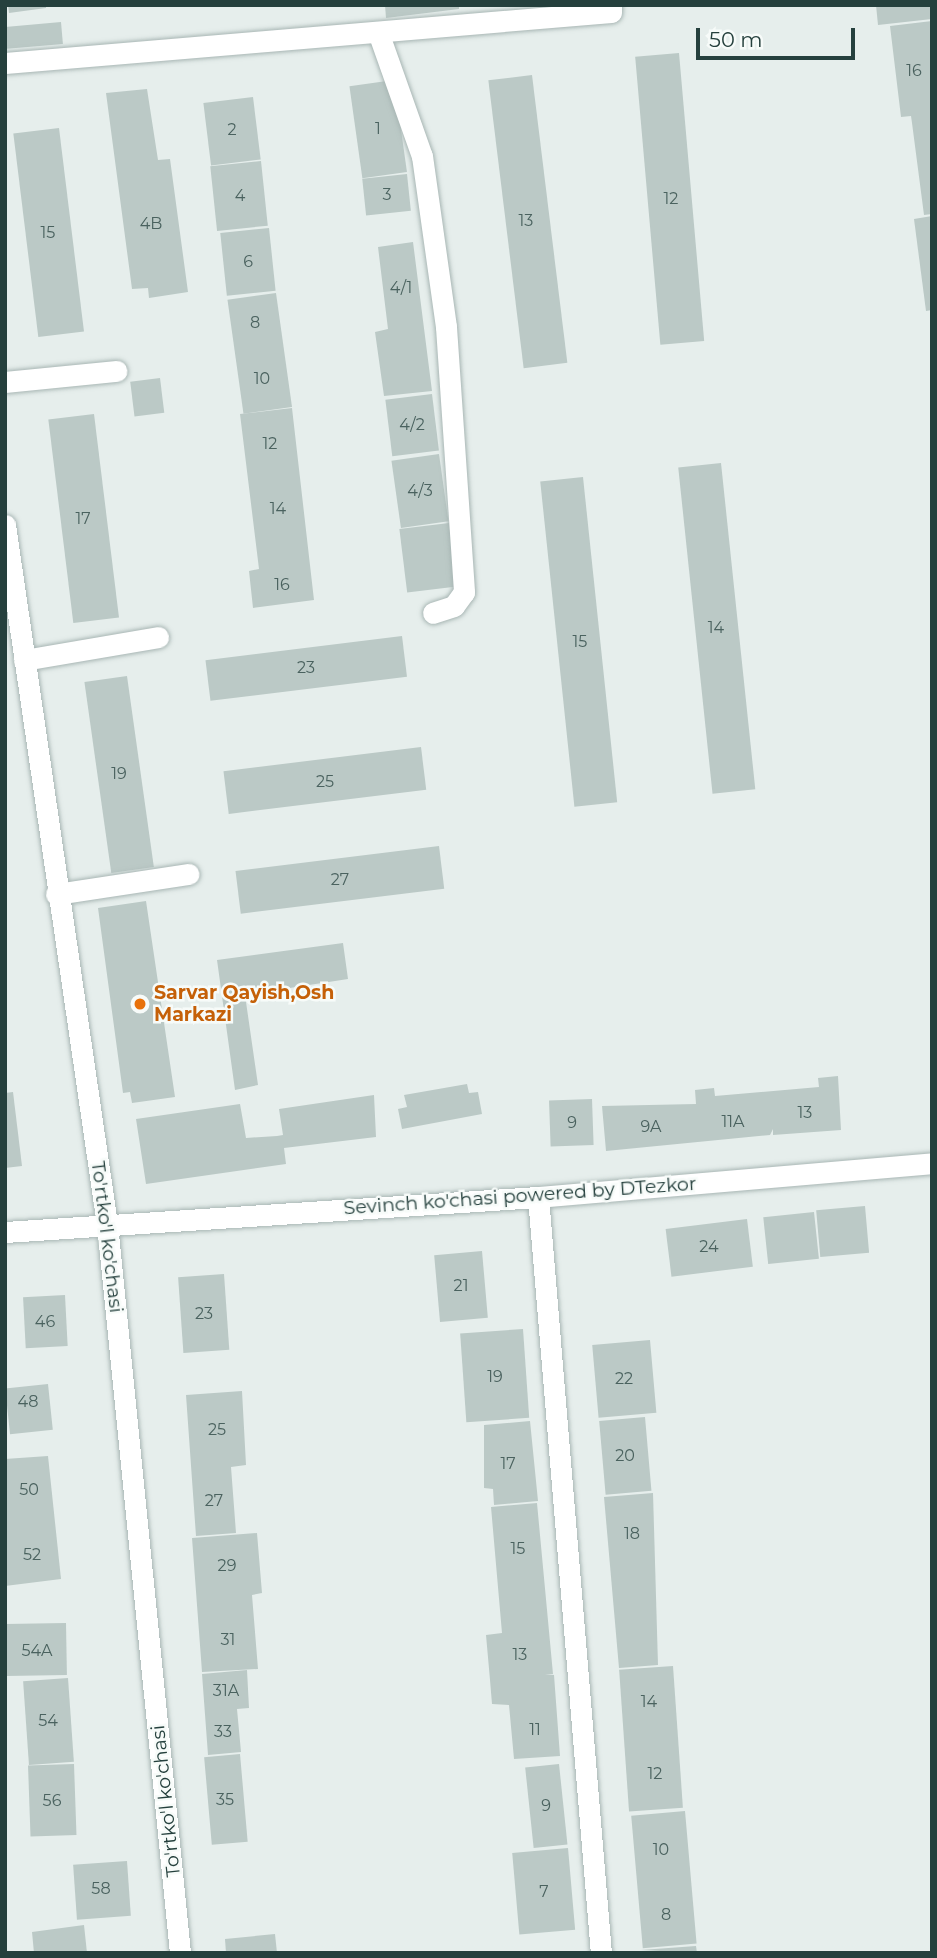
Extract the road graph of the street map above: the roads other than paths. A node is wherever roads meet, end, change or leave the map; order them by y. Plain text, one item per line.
1 (611, 5) edge
2 (378, 32) junction
3 (5, 63) edge
4 (116, 371) dead end
5 (5, 382) edge
6 (5, 525) edge
7 (433, 613) dead end
8 (158, 637) dead end
9 (24, 660) junction
10 (188, 874) dead end
11 (57, 894) junction
12 (932, 1163) edge
13 (538, 1197) junction
14 (107, 1224) junction
15 (5, 1232) edge
16 (180, 1953) edge
17 (601, 1953) edge

1 - 2 street
2 - 3 street
2 - 7 street
4 - 5 street
6 - 9 street, To'rtko'l ko'chasi
8 - 9 street
9 - 11 street, To'rtko'l ko'chasi
10 - 11 street
11 - 14 street, To'rtko'l ko'chasi
12 - 13 street, Sevinch ko'chasi powered by DTezkor
13 - 14 street, Sevinch ko'chasi powered by DTezkor
13 - 17 street
14 - 15 street, Sevinch ko'chasi powered by DTezkor
14 - 16 street, To'rtko'l ko'chasi

